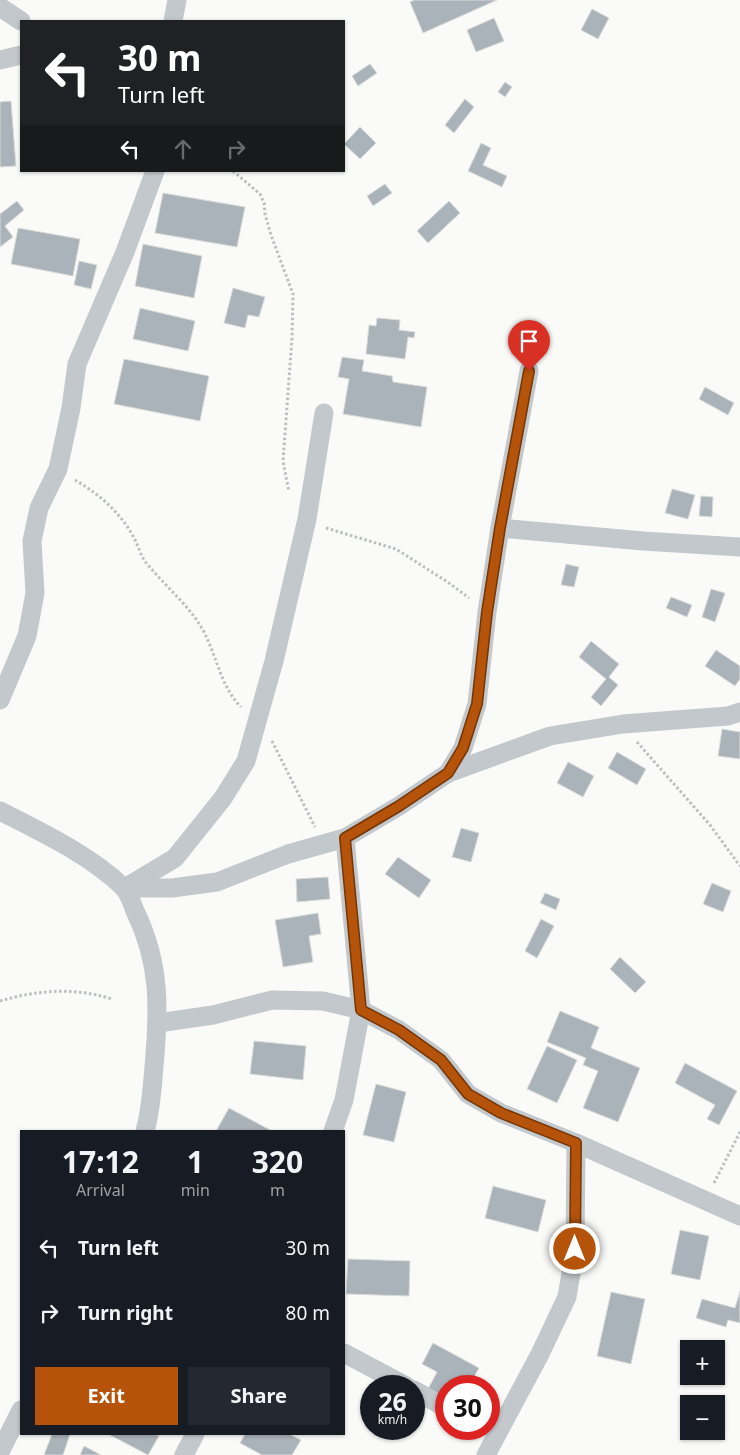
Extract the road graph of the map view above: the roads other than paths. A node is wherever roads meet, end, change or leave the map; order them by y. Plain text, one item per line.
1 (177, 0) edge
2 (0, 7) edge
3 (20, 20) edge
4 (173, 20) edge
5 (20, 54) edge
6 (0, 60) edge
7 (155, 172) edge
8 (529, 371) dead end
9 (324, 413) dead end
10 (500, 528) junction
11 (740, 547) edge
12 (0, 700) edge
13 (740, 712) edge
14 (448, 773) junction
15 (0, 811) edge
16 (345, 838) junction
17 (124, 888) junction
18 (361, 1010) junction
19 (158, 1023) junction
20 (144, 1130) edge
21 (333, 1130) edge
22 (576, 1143) junction
23 (740, 1216) edge
24 (345, 1354) edge
25 (385, 1375) edge
26 (20, 1412) edge
27 (500, 1420) edge
28 (194, 1435) edge
29 (490, 1440) edge
30 (0, 1452) edge
31 (184, 1455) edge
32 (486, 1455) edge

1 - 4 street
2 - 3 street
5 - 6 street
7 - 12 street
8 - 10 street
9 - 17 street
10 - 11 street
10 - 14 street
13 - 14 street
14 - 16 street
15 - 17 street
16 - 17 street
16 - 18 street
17 - 19 street
18 - 19 street
18 - 21 street
18 - 22 street
19 - 20 street
22 - 23 street
22 - 27 street
24 - 25 street
26 - 30 street
28 - 31 street
29 - 32 street

